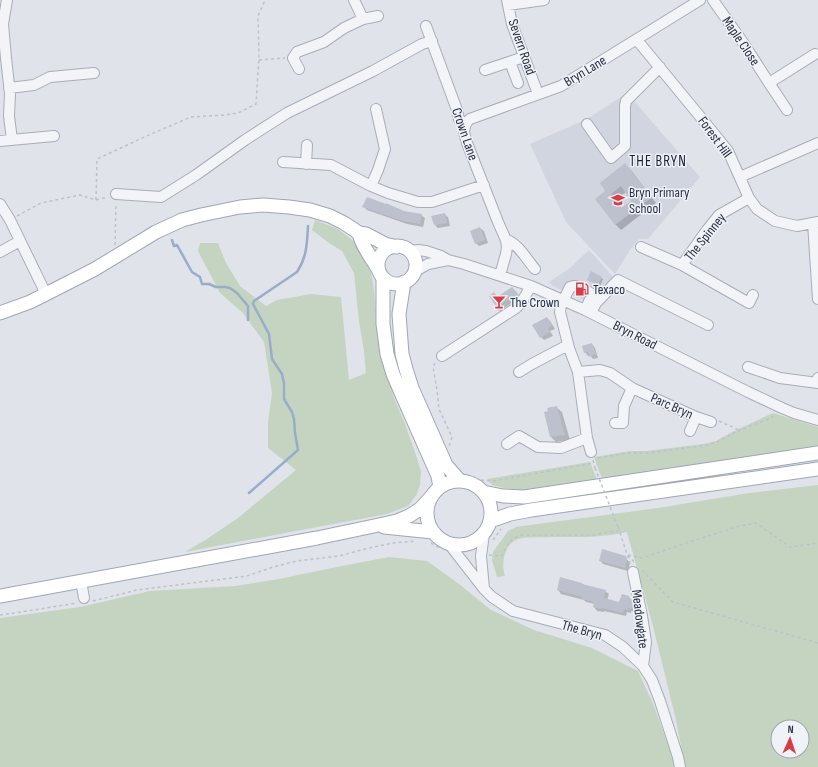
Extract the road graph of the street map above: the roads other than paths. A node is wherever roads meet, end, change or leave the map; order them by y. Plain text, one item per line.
1 (7, 0) edge
2 (354, 0) edge
3 (544, 0) edge
4 (700, 0) edge
5 (713, 0) edge
6 (508, 3) edge
7 (378, 16) dead end
8 (363, 19) junction
9 (426, 26) dead end
10 (636, 40) junction
11 (432, 42) junction
12 (815, 54) dead end
13 (524, 57) junction
14 (3, 58) edge
15 (510, 62) junction
16 (660, 67) junction
17 (299, 69) dead end
18 (485, 70) dead end
19 (94, 73) dead end
20 (518, 83) dead end
21 (769, 83) junction
22 (9, 88) junction
23 (538, 94) junction
24 (376, 109) dead end
25 (787, 110) dead end
26 (587, 124) dead end
27 (465, 126) junction
28 (54, 136) dead end
29 (12, 140) junction
30 (0, 141) edge
31 (818, 143) edge
32 (307, 145) dead end
33 (283, 162) dead end
34 (306, 164) junction
35 (740, 177) junction
36 (484, 185) junction
37 (371, 186) junction
38 (116, 194) road end
39 (749, 198) junction
40 (0, 204) edge
41 (816, 222) edge
42 (359, 233) junction
43 (506, 240) junction
44 (20, 241) junction
45 (396, 247) junction
46 (641, 247) dead end
47 (409, 251) junction
48 (0, 252) edge
49 (448, 260) junction
50 (682, 265) junction
51 (535, 270) dead end
52 (414, 272) junction
53 (500, 275) junction
54 (381, 276) junction
55 (404, 282) junction
56 (531, 286) junction
57 (575, 286) dead end
58 (588, 292) dead end
59 (46, 294) junction
60 (753, 295) dead end
61 (818, 299) edge
62 (563, 300) junction
63 (588, 312) junction
64 (0, 313) edge
65 (708, 325) dead end
66 (568, 345) junction
67 (442, 356) road end
68 (748, 367) dead end
69 (519, 372) dead end
70 (578, 372) junction
71 (818, 378) edge
72 (818, 383) edge
73 (632, 388) junction
74 (696, 417) junction
75 (818, 420) edge
76 (711, 422) road end
77 (615, 423) dead end
78 (690, 431) dead end
79 (587, 438) junction
80 (506, 444) dead end
81 (818, 453) edge
82 (592, 456) road end
83 (818, 469) edge
84 (464, 478) junction
85 (436, 492) junction
86 (483, 492) junction
87 (490, 521) junction
88 (374, 526) junction
89 (433, 532) junction
90 (484, 534) junction
91 (449, 544) junction
92 (633, 572) road end
93 (81, 581) junction
94 (484, 589) junction
95 (0, 596) edge
96 (84, 601) road end
97 (643, 666) junction
98 (680, 767) edge

1 - 14 street
2 - 8 street
3 - 6 street
4 - 10 street, Bryn Lane
5 - 21 street, Maple Close
6 - 13 street, Severn Road
7 - 8 street
8 - 17 street
9 - 11 street, Crown Lane
10 - 16 street, Forest Hill
10 - 23 street, Bryn Lane
11 - 27 street, Crown Lane
11 - 38 street
12 - 21 street
13 - 15 street
13 - 23 street, Severn Road
14 - 22 street
15 - 18 street
15 - 20 street
16 - 26 street
16 - 35 street, Forest Hill
19 - 22 street
21 - 25 street, Maple Close
22 - 29 street
23 - 27 street, Bryn Lane
24 - 37 street
27 - 36 street, Crown Lane
28 - 29 street
29 - 30 street
31 - 35 street
32 - 34 street
33 - 34 street
34 - 37 street
35 - 39 street, Forest Hill
36 - 37 street
36 - 43 street, Crown Lane
39 - 41 street, Forest Hill
39 - 50 street, The Spinney
40 - 44 street
41 - 61 street
42 - 45 main road
42 - 54 main road
42 - 59 main road
43 - 51 street, Crown Lane
43 - 53 street, Crown Lane
44 - 48 street
44 - 59 street
45 - 47 main road
45 - 54 main road
46 - 50 street, The Spinney
47 - 49 street, Bryn Road
47 - 52 main road
49 - 52 street, Bryn Road
49 - 53 street, Bryn Road
50 - 60 street, The Spinney
52 - 55 main road
53 - 56 street, Bryn Road
54 - 55 main road
54 - 85 main road
55 - 84 main road
56 - 62 street, Bryn Road
56 - 67 street
57 - 62 street
58 - 63 street
59 - 64 main road
62 - 63 street, Bryn Road
62 - 66 street
63 - 65 street
63 - 75 street, Bryn Road
66 - 69 street
66 - 70 street
68 - 72 street
70 - 73 street, Parc Bryn
70 - 79 street
71 - 72 street
73 - 74 street, Parc Bryn
73 - 77 street
74 - 76 street, Parc Bryn
74 - 78 street
79 - 80 street
79 - 82 street
81 - 86 main road
83 - 87 main road
84 - 85 main road
84 - 86 main road
85 - 88 main road
85 - 89 main road
86 - 87 main road
87 - 90 main road
88 - 89 main road
88 - 93 main road
89 - 91 main road
90 - 91 main road
90 - 94 street
91 - 94 street, The Bryn
92 - 97 street, Meadowgate
93 - 95 main road
93 - 96 street
94 - 97 street, The Bryn
97 - 98 street, The Bryn

